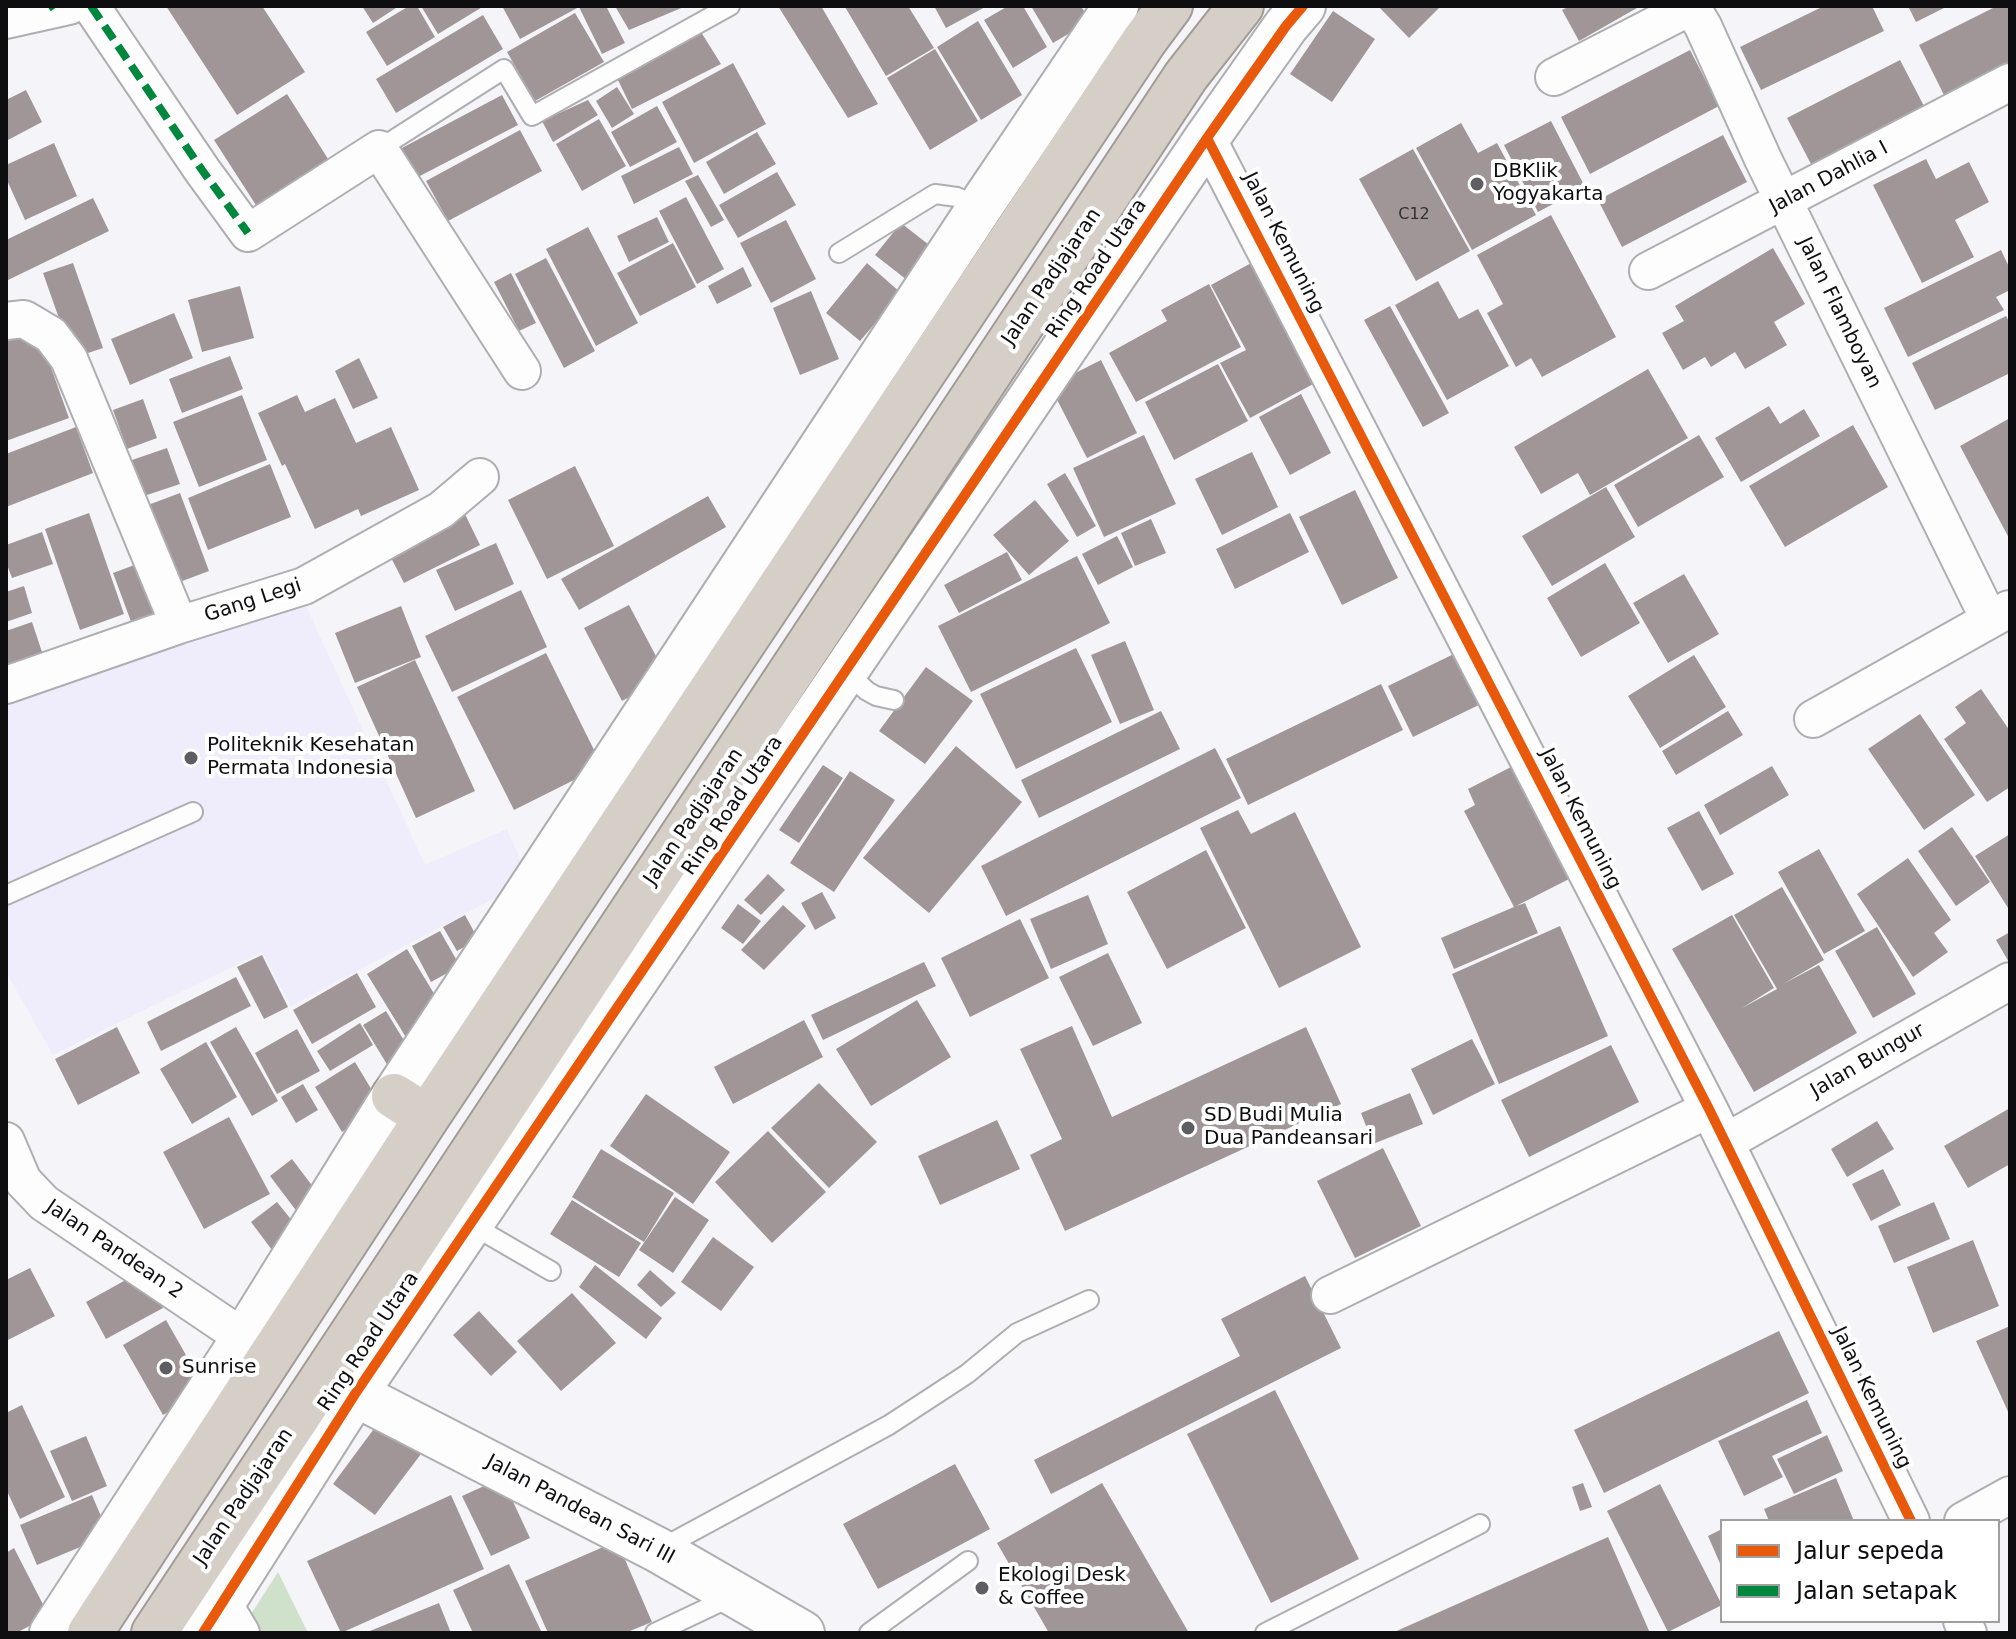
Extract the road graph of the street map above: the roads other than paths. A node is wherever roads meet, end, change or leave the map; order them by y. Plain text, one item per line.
1 (91, 6) edge
2 (730, 6) edge
3 (1116, 6) edge
4 (1170, 6) edge
5 (1241, 6) edge
6 (1303, 6) edge
7 (1692, 6) edge
8 (58, 7) edge
9 (6, 20) edge
10 (1554, 77) dead end
11 (2010, 82) edge
12 (1207, 138) junction
13 (379, 149) junction
14 (1784, 201) junction
15 (980, 207) junction
16 (839, 253) dead end
17 (1648, 271) dead end
18 (6, 321) edge
19 (522, 371) dead end
20 (480, 477) dead end
21 (1999, 614) edge
22 (179, 625) junction
23 (846, 672) junction
24 (6, 685) edge
25 (894, 700) dead end
26 (1813, 719) dead end
27 (193, 812) dead end
28 (6, 895) edge
29 (2010, 981) edge
30 (411, 1106) junction
31 (1709, 1109) junction
32 (6, 1141) edge
33 (1726, 1142) junction
34 (470, 1224) junction
35 (551, 1271) dead end
36 (1330, 1295) dead end
37 (1089, 1300) dead end
38 (244, 1338) junction
39 (355, 1394) junction
40 (2010, 1495) edge
41 (1910, 1519) edge
42 (1967, 1519) edge
43 (1480, 1524) dead end
44 (658, 1550) junction
45 (968, 1561) dead end
46 (735, 1595) junction
47 (223, 1623) edge
48 (52, 1633) edge
49 (90, 1633) edge
50 (154, 1633) edge
51 (655, 1633) edge
52 (802, 1633) edge
53 (869, 1633) edge
54 (1265, 1633) edge

1 - 13 street
2 - 13 lane
3 - 15 street
4 - 30 highway
5 - 50 highway, Jalan Padjajaran
6 - 12 street, Ring Road Utara
7 - 10 street
7 - 14 street, Jalan Flamboyan
8 - 9 street
11 - 14 street, Jalan Dahlia I
12 - 23 street, Ring Road Utara
12 - 31 street, Jalan Kemuning
13 - 19 street
14 - 17 street, Jalan Dahlia I
14 - 21 street, Jalan Flamboyan
15 - 16 lane
15 - 30 street
18 - 22 street
20 - 22 street, Gang Legi
21 - 26 street
22 - 24 street, Gang Legi
23 - 25 lane
23 - 34 street, Ring Road Utara
27 - 28 lane
29 - 33 street, Jalan Bungur
30 - 38 street
30 - 49 highway
31 - 33 street, Jalan Kemuning
31 - 36 street
32 - 38 street, Jalan Pandean 2
33 - 41 street, Jalan Kemuning
34 - 35 lane
34 - 39 street, Ring Road Utara
37 - 44 lane
38 - 48 street
39 - 44 street, Jalan Pandean Sari III
39 - 47 street, Ring Road Utara
40 - 42 street
43 - 54 lane
44 - 46 street, Jalan Pandean Sari III
45 - 53 lane
46 - 51 lane
46 - 52 street, Jalan Pandean Sari III

